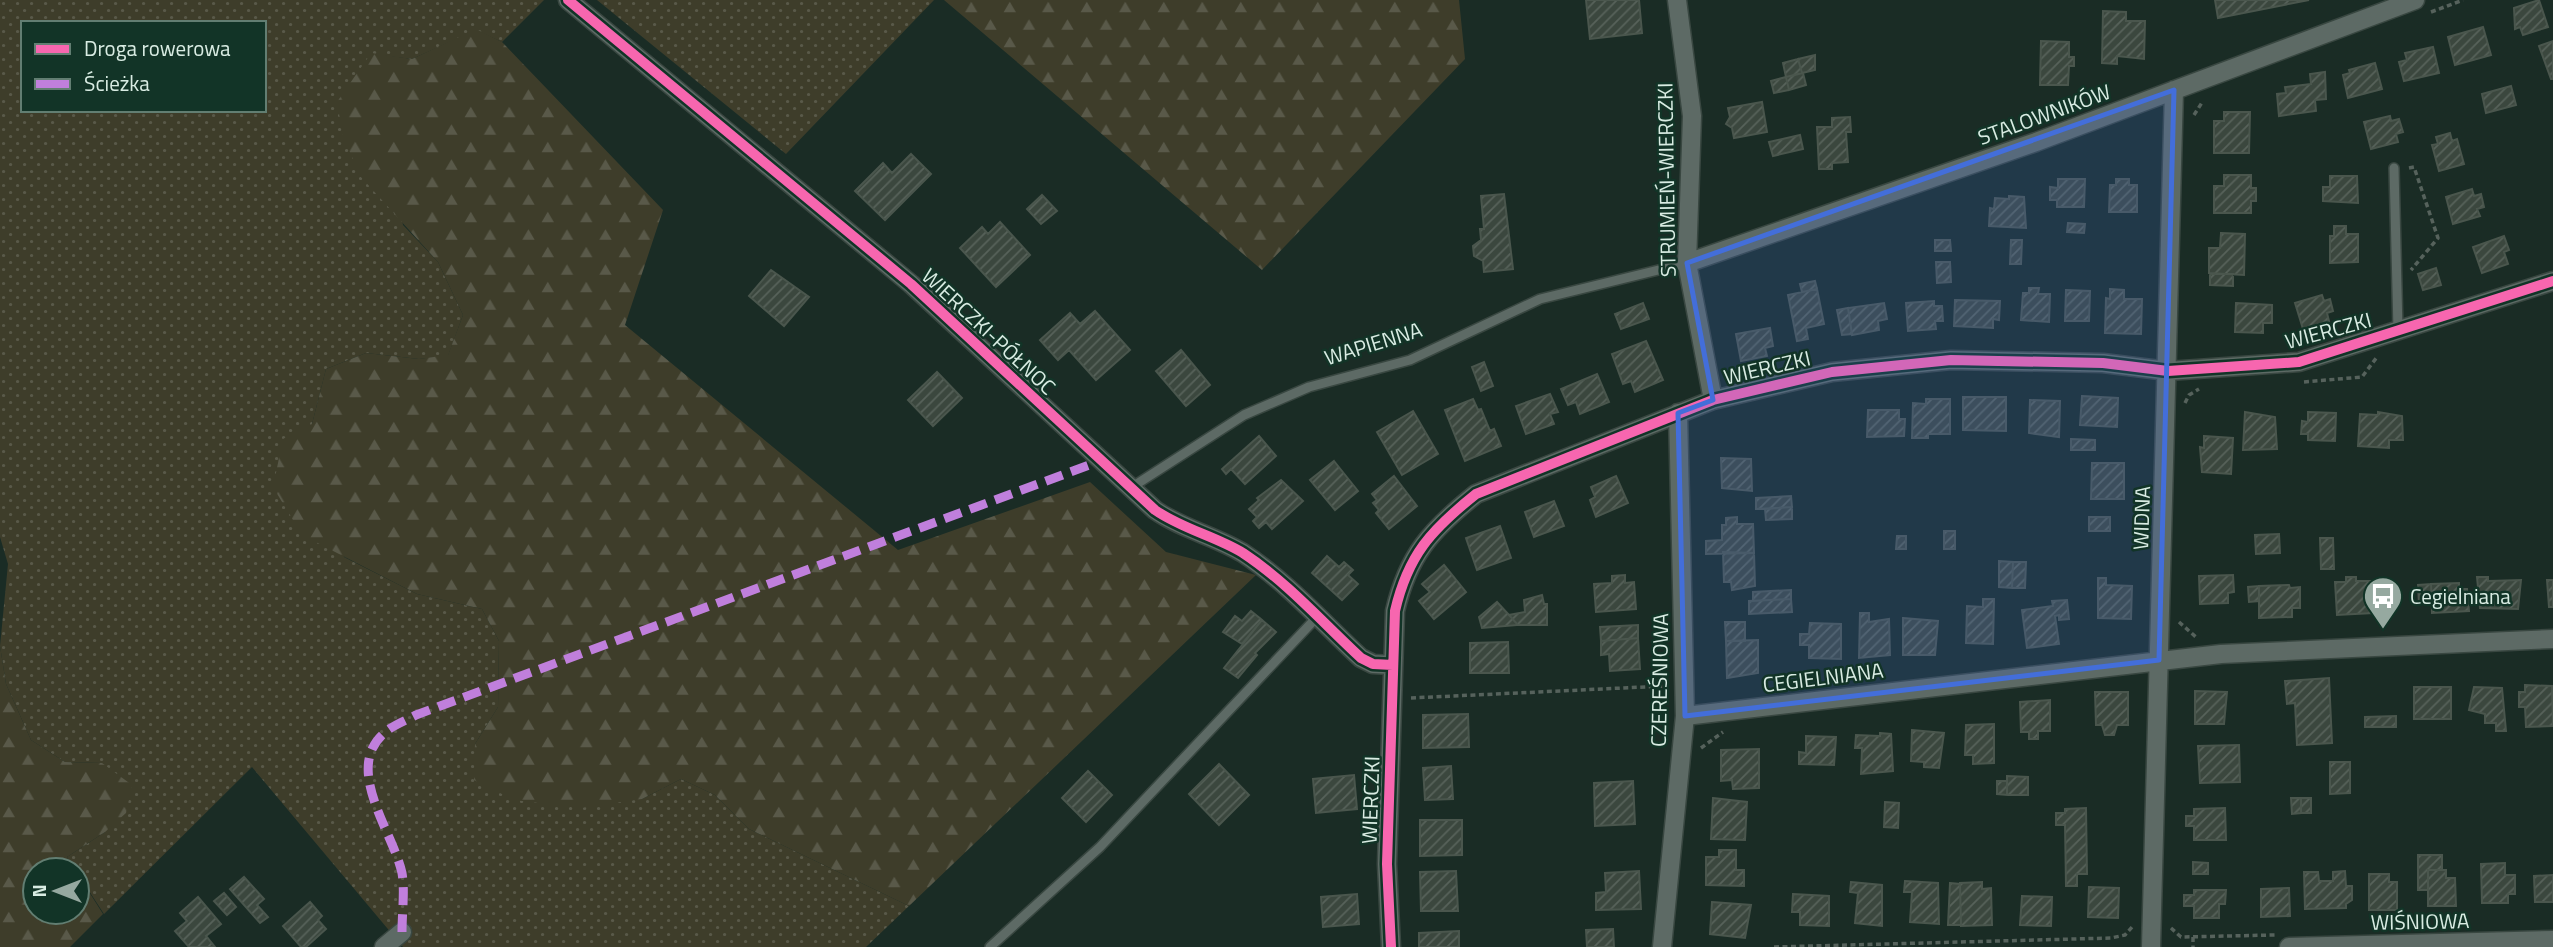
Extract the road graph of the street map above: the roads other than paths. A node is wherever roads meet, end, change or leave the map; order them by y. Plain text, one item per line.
1 (568, 0) edge
2 (1677, 0) edge
3 (2415, 0) edge
4 (2174, 90) junction
5 (2394, 168) road end
6 (1686, 263) junction
7 (2553, 281) edge
8 (2398, 330) junction
9 (2168, 371) junction
10 (1713, 400) junction
11 (1678, 413) junction
12 (1129, 489) junction
13 (1318, 616) junction
14 (2553, 639) edge
15 (2159, 660) junction
16 (1393, 665) junction
17 (1685, 716) junction
18 (402, 932) dead end
19 (2553, 940) edge
20 (384, 947) edge
21 (990, 947) edge
22 (1391, 947) edge
23 (1662, 947) edge
24 (2151, 947) edge
25 (2289, 947) edge

1 - 12 street, WIERCZKI-PÓŁNOC
2 - 6 street, STRUMIEŃ-WIERCZKI
3 - 4 street, STALOWNIKÓW
4 - 6 street, STALOWNIKÓW
4 - 9 street, WIDNA
5 - 8 lane, WIERCZKI
6 - 10 street, STRUMIEŃ-WIERCZKI
6 - 12 lane, WAPIENNA
7 - 8 street, WIERCZKI
8 - 9 street, WIERCZKI
9 - 10 street, WIERCZKI
9 - 15 street, WIDNA
10 - 11 street, WIERCZKI
11 - 16 street, WIERCZKI
11 - 17 street, CZEREŚNIOWA
12 - 13 street, WIERCZKI-PÓŁNOC
13 - 16 street, WIERCZKI-PÓŁNOC
13 - 21 lane
14 - 15 street, CEGIELNIANA
15 - 17 street, CEGIELNIANA
15 - 24 street, WIDNA
16 - 22 street, WIERCZKI
17 - 23 street, CZEREŚNIOWA
18 - 20 street
19 - 25 street, WIŚNIOWA

